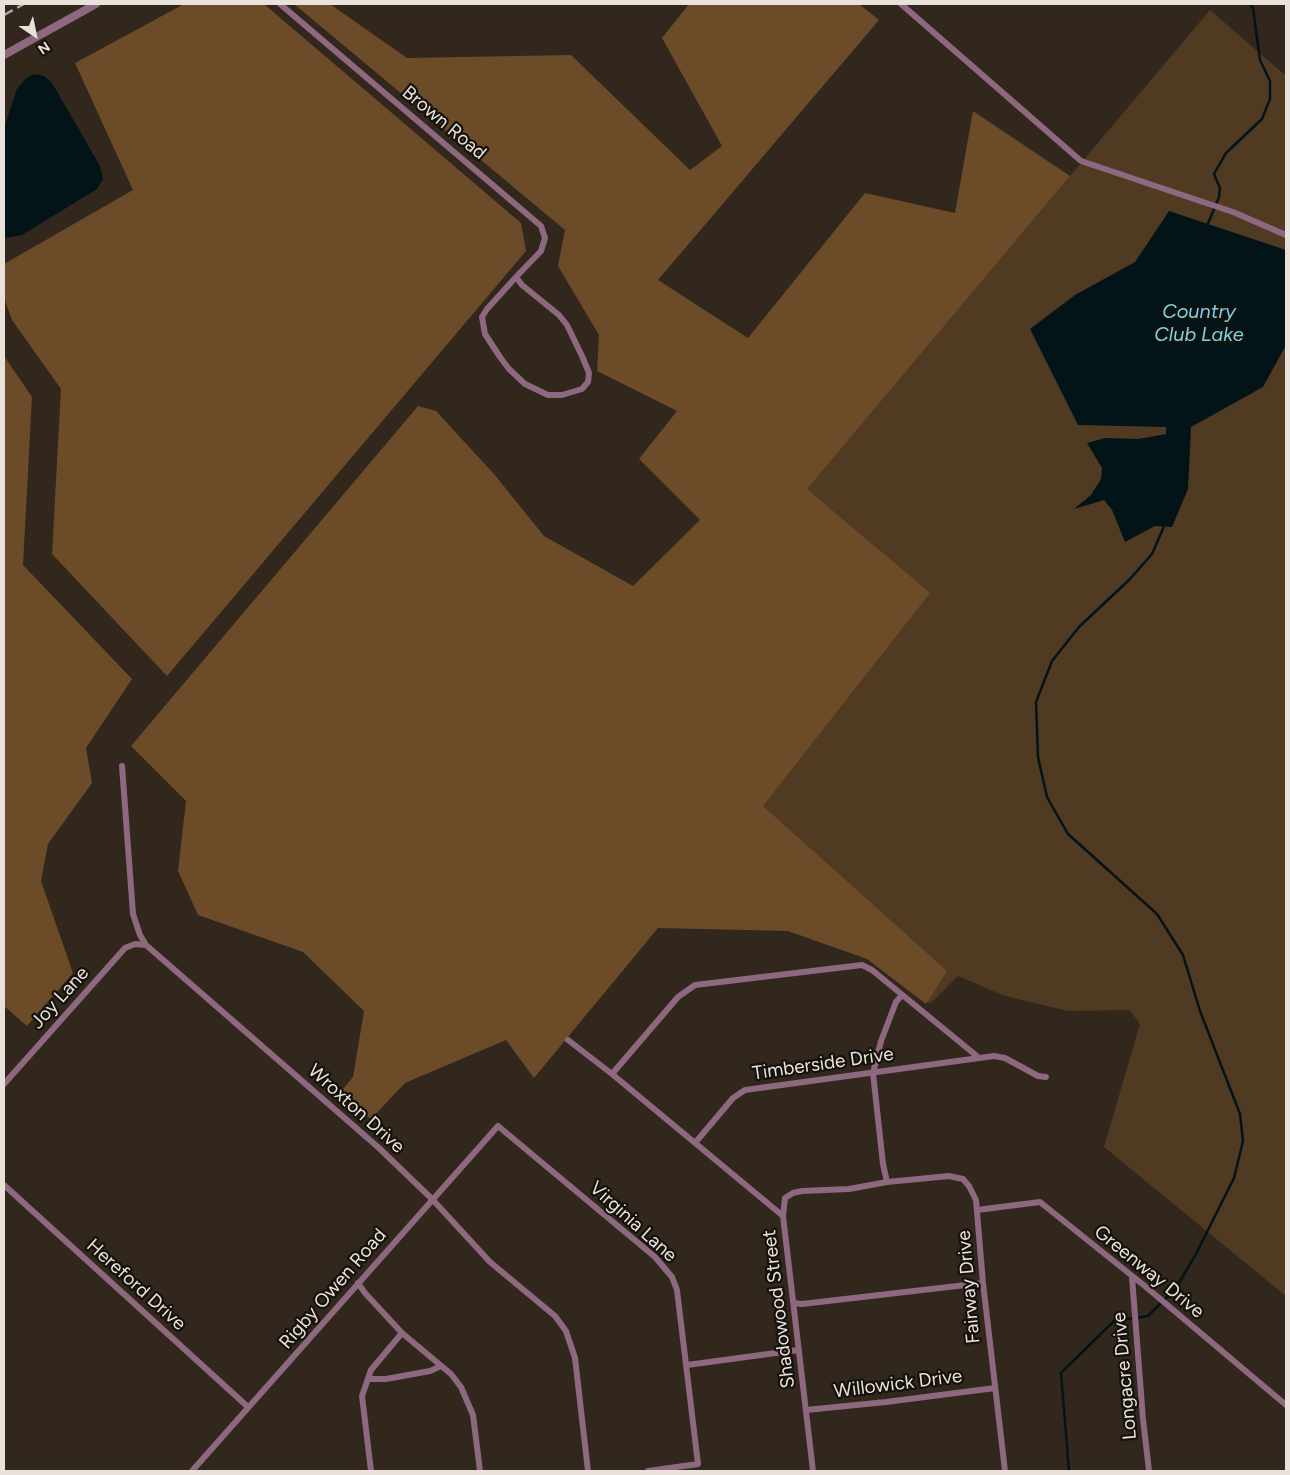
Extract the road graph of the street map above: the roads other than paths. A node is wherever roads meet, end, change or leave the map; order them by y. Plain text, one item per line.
1 (96, 4) edge
2 (280, 4) edge
3 (901, 4) edge
4 (4, 55) edge
5 (1286, 235) edge
6 (516, 277) junction
7 (122, 766) dead end
8 (146, 945) junction
9 (902, 995) junction
10 (568, 1040) dead end
11 (978, 1058) junction
12 (873, 1073) junction
13 (612, 1074) junction
14 (1046, 1077) dead end
15 (4, 1084) edge
16 (498, 1126) joint
17 (695, 1143) junction
18 (887, 1182) junction
19 (4, 1185) edge
20 (432, 1199) junction
21 (977, 1210) junction
22 (782, 1216) junction
23 (1132, 1277) junction
24 (358, 1283) junction
25 (983, 1283) junction
26 (794, 1303) junction
27 (402, 1333) junction
28 (798, 1350) junction
29 (687, 1364) junction
30 (441, 1366) junction
31 (368, 1378) junction
32 (995, 1388) junction
33 (1286, 1405) edge
34 (248, 1407) junction
35 (806, 1410) junction
36 (192, 1471) edge
37 (372, 1471) edge
38 (480, 1471) edge
39 (588, 1471) edge
40 (648, 1471) edge
41 (813, 1471) edge
42 (1005, 1471) edge
43 (1149, 1471) edge

1 - 4 street
2 - 6 street, Brown Road
3 - 5 street
6 - 6 street, Brown Road
7 - 8 street, Wroxton Drive
8 - 15 street, Joy Lane
8 - 20 street, Wroxton Drive
9 - 11 street
9 - 12 street
9 - 13 street
10 - 13 street, Shadowood Street
11 - 12 street, Timberside Drive
11 - 14 street, Timberside Drive
12 - 17 street, Timberside Drive
12 - 18 street
13 - 17 street, Shadowood Street
16 - 20 street, Rigby Owen Road
16 - 29 street, Virginia Lane
17 - 22 street, Shadowood Street
18 - 21 street, Fairway Drive
18 - 22 street
19 - 34 street, Hereford Drive
20 - 24 street, Rigby Owen Road
20 - 39 street, Wroxton Drive
21 - 23 street, Greenway Drive
21 - 25 street, Fairway Drive
22 - 26 street, Shadowood Street
23 - 33 street, Greenway Drive
23 - 43 street, Longacre Drive
24 - 27 street
24 - 34 street, Rigby Owen Road
25 - 26 street
25 - 32 street, Fairway Drive
26 - 28 street, Shadowood Street
27 - 30 street
27 - 31 street
28 - 29 street
28 - 35 street, Shadowood Street
29 - 40 street, Virginia Lane
30 - 31 street
30 - 38 street
31 - 37 street
32 - 35 street, Willowick Drive
32 - 42 street, Fairway Drive
34 - 36 street, Rigby Owen Road
35 - 41 street, Shadowood Street

